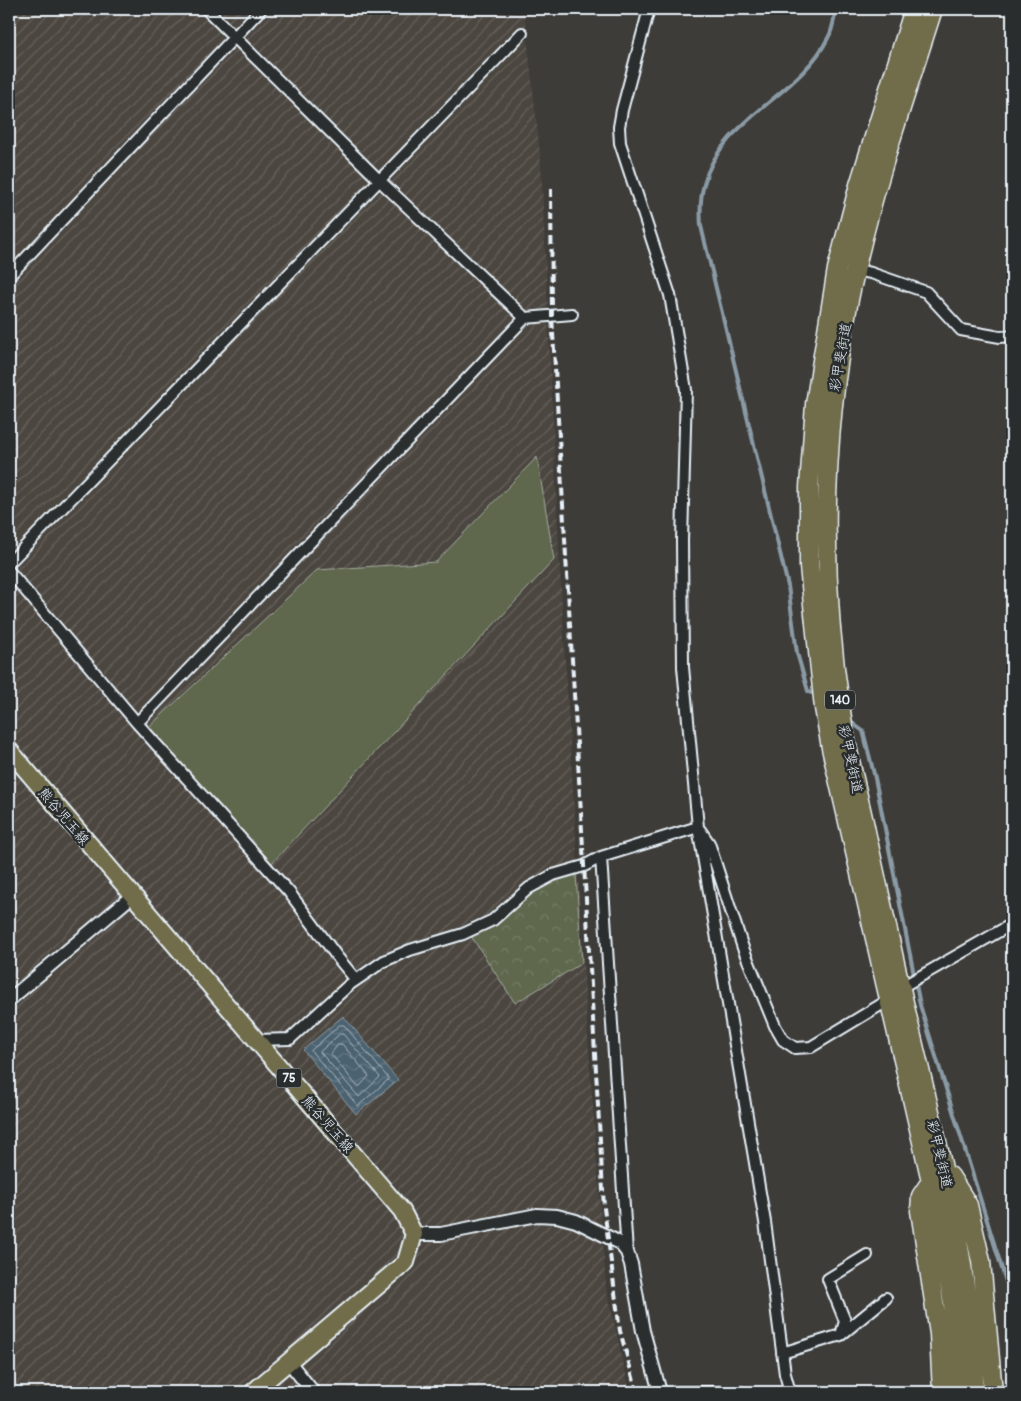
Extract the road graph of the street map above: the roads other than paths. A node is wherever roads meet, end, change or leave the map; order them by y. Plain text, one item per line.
1 (206, 9) edge
2 (261, 9) edge
3 (649, 9) edge
4 (914, 9) edge
5 (933, 9) edge
6 (522, 33) dead end
7 (235, 36) junction
8 (379, 180) junction
9 (855, 270) junction
10 (9, 276) edge
11 (572, 314) dead end
12 (525, 318) junction
13 (1012, 336) edge
14 (9, 563) edge
15 (9, 571) edge
16 (137, 723) junction
17 (9, 750) edge
18 (698, 827) junction
19 (601, 857) junction
20 (132, 896) junction
21 (1012, 924) edge
22 (356, 980) junction
23 (900, 988) junction
24 (9, 1000) edge
25 (887, 1001) junction
26 (257, 1040) junction
27 (943, 1166) junction
28 (930, 1181) junction
29 (414, 1234) junction
30 (627, 1252) junction
31 (867, 1255) dead end
32 (886, 1298) dead end
33 (841, 1334) junction
34 (782, 1353) junction
35 (289, 1362) junction
36 (787, 1391) edge
37 (253, 1392) edge
38 (313, 1392) edge
39 (660, 1392) edge
40 (678, 1392) edge
41 (741, 1392) edge
42 (942, 1392) edge
43 (958, 1392) edge
44 (974, 1392) edge
45 (993, 1392) edge

1 - 7 street
2 - 7 street
3 - 18 street
4 - 25 highway, 彩甲斐街道 / 140
5 - 9 highway, 彩甲斐街道 / 140
6 - 8 street
7 - 8 street
7 - 10 street
8 - 12 street
8 - 14 street
9 - 13 street
9 - 23 highway, 彩甲斐街道 / 140
11 - 12 street
12 - 16 street
15 - 16 street
16 - 22 street
17 - 20 main road, 熊谷児玉線 / 75
18 - 19 street
18 - 25 street
18 - 34 street
19 - 22 street
19 - 30 street
20 - 24 street
20 - 26 main road, 熊谷児玉線 / 75
21 - 23 street
22 - 26 street
23 - 25 street
23 - 27 highway, 彩甲斐街道 / 140
25 - 28 highway, 彩甲斐街道 / 140
26 - 29 main road, 熊谷児玉線 / 75
27 - 44 highway, 彩甲斐街道 / 140
27 - 45 highway
28 - 42 highway
28 - 43 highway, 彩甲斐街道 / 140
29 - 30 street
29 - 35 main road
30 - 39 street
31 - 33 street
32 - 33 street
33 - 34 street
34 - 36 street
35 - 37 main road
35 - 38 street
40 - 41 street

